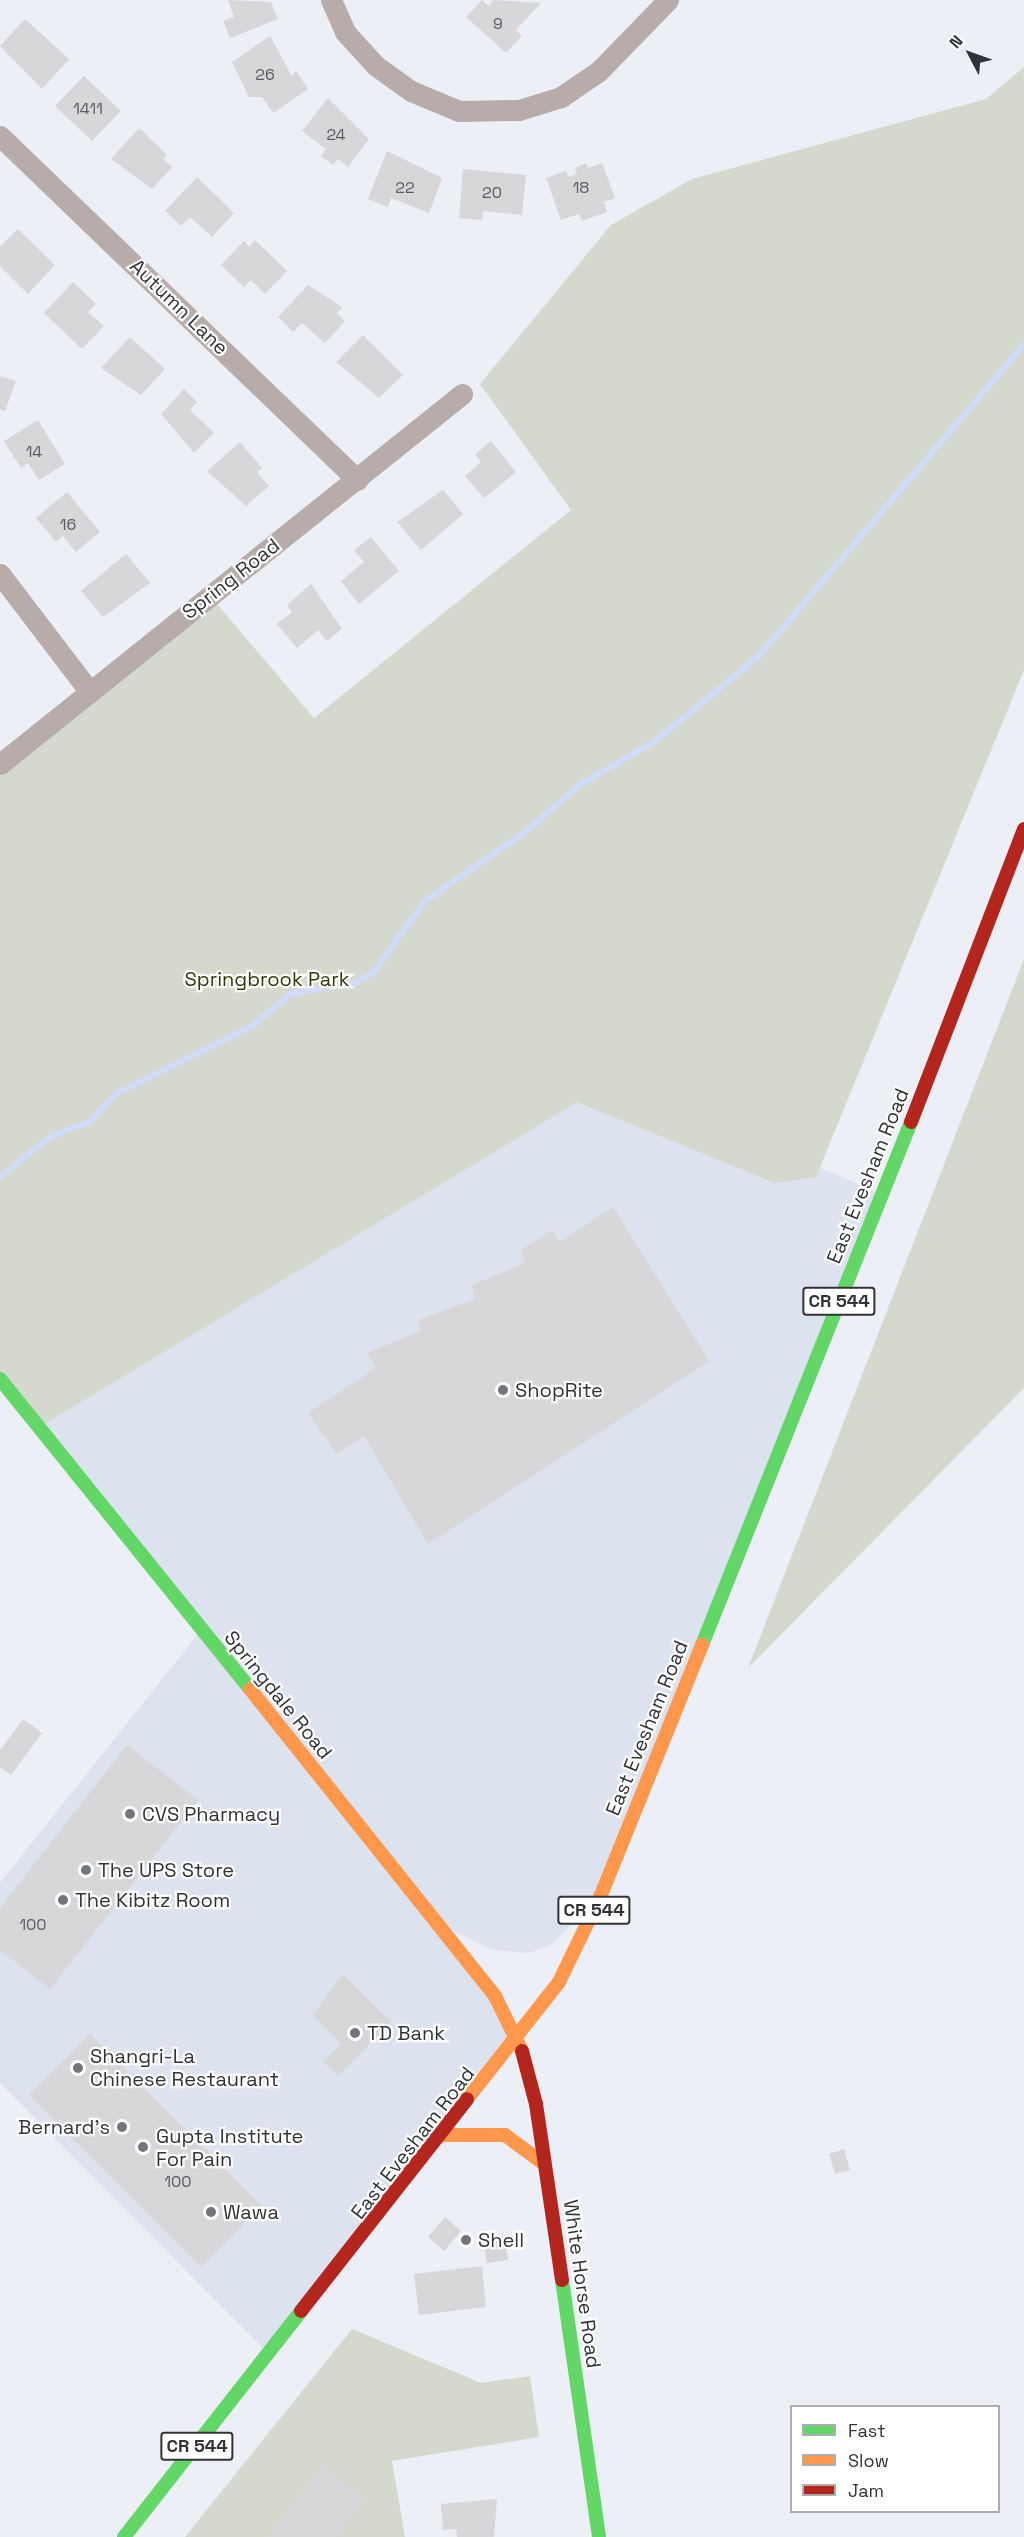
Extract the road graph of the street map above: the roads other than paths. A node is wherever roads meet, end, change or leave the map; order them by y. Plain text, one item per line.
1 (331, 0) edge
2 (668, 0) edge
3 (0, 136) edge
4 (462, 394) dead end
5 (357, 480) junction
6 (0, 574) edge
7 (90, 692) junction
8 (0, 764) edge
9 (1024, 829) edge
10 (0, 1379) edge
11 (519, 2039) junction
12 (443, 2135) junction
13 (544, 2164) junction
14 (124, 2537) edge
15 (599, 2537) edge

1 - 2 street
3 - 5 street, Autumn Lane
4 - 5 street, Spring Road
5 - 7 street, Spring Road
6 - 7 street
7 - 8 street, Spring Road
9 - 11 main road, East Evesham Road / CR 544
10 - 11 main road, Springdale Road
11 - 12 main road, East Evesham Road / CR 544
11 - 13 main road, White Horse Road
12 - 13 main road
12 - 14 main road, East Evesham Road / CR 544
13 - 15 main road, White Horse Road

